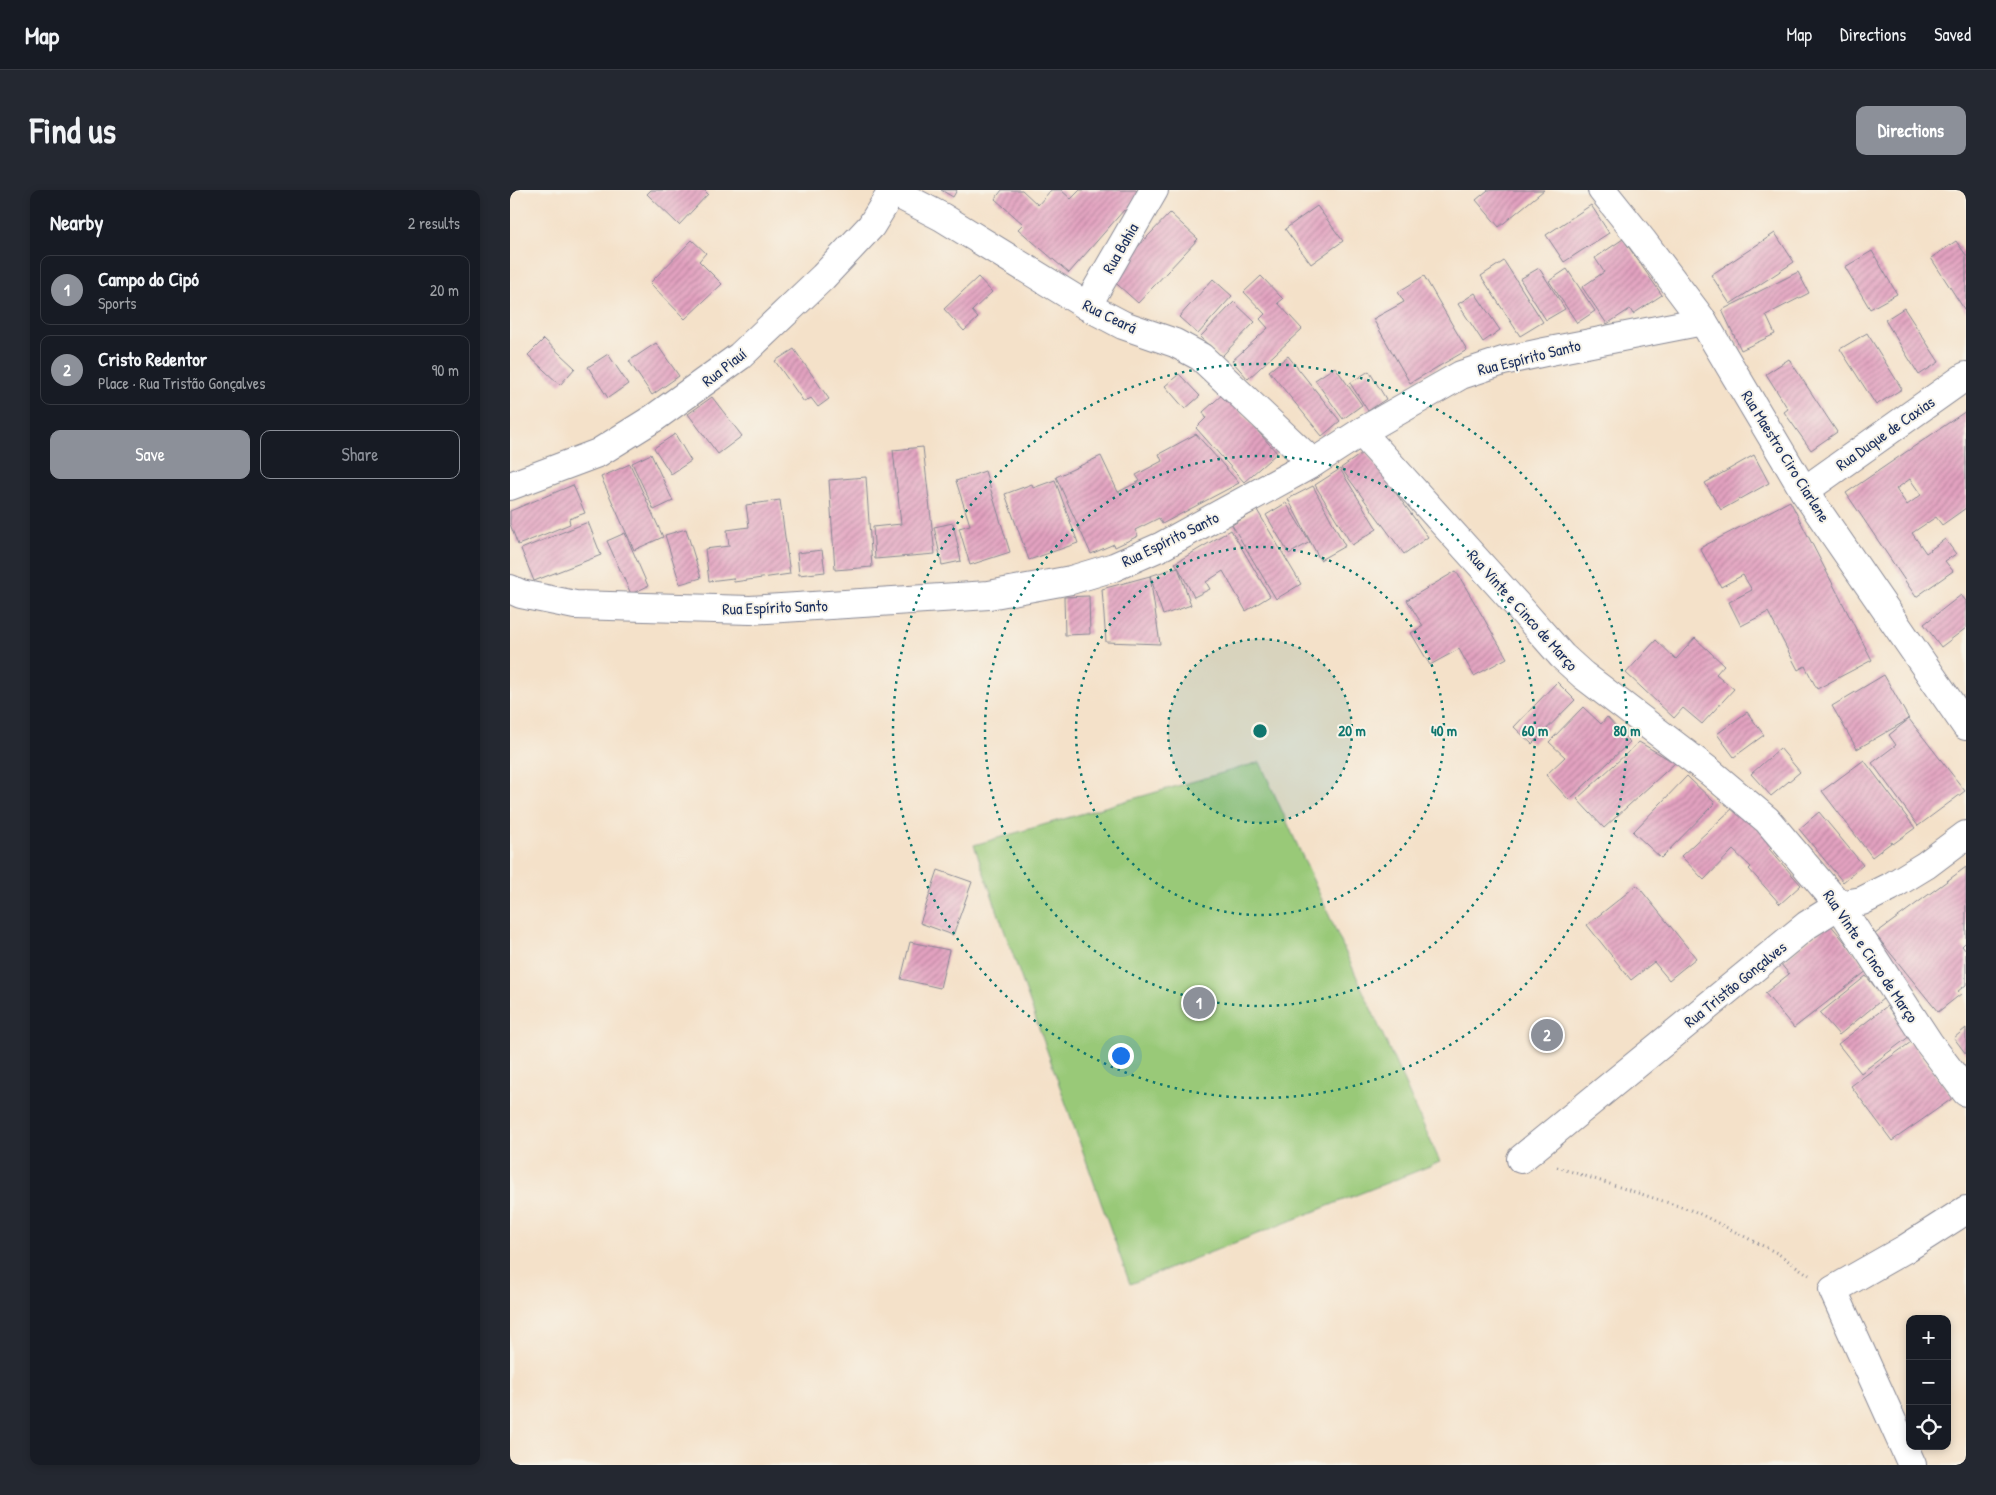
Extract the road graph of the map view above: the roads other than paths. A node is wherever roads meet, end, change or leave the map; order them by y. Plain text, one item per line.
1 (892, 190) edge
2 (1154, 190) edge
3 (1602, 190) edge
4 (1087, 306) junction
5 (1703, 321) junction
6 (1966, 376) edge
7 (1361, 432) junction
8 (1313, 464) junction
9 (510, 486) edge
10 (1804, 491) junction
11 (510, 589) edge
12 (1966, 726) edge
13 (1966, 835) edge
14 (1839, 905) junction
15 (1966, 1092) edge
16 (1521, 1159) road end
17 (1966, 1210) edge
18 (1912, 1465) edge

1 - 4 street, Rua Ceará
1 - 9 street, Rua Piauí
2 - 4 street, Rua Bahia
3 - 5 street, Rua Maestro Ciro Ciarlene
4 - 8 street, Rua Ceará
5 - 7 street, Rua Espírito Santo
5 - 10 street, Rua Maestro Ciro Ciarlene
6 - 10 street, Rua Duque de Caxias
7 - 8 street, Rua Espírito Santo
7 - 14 street, Rua Vinte e Cinco de Março
8 - 11 street, Rua Espírito Santo
10 - 12 street, Rua Maestro Ciro Ciarlene
13 - 14 street, Rua Tristão Gonçalves
14 - 15 street, Rua Vinte e Cinco de Março
14 - 16 street, Rua Tristão Gonçalves
17 - 18 street

